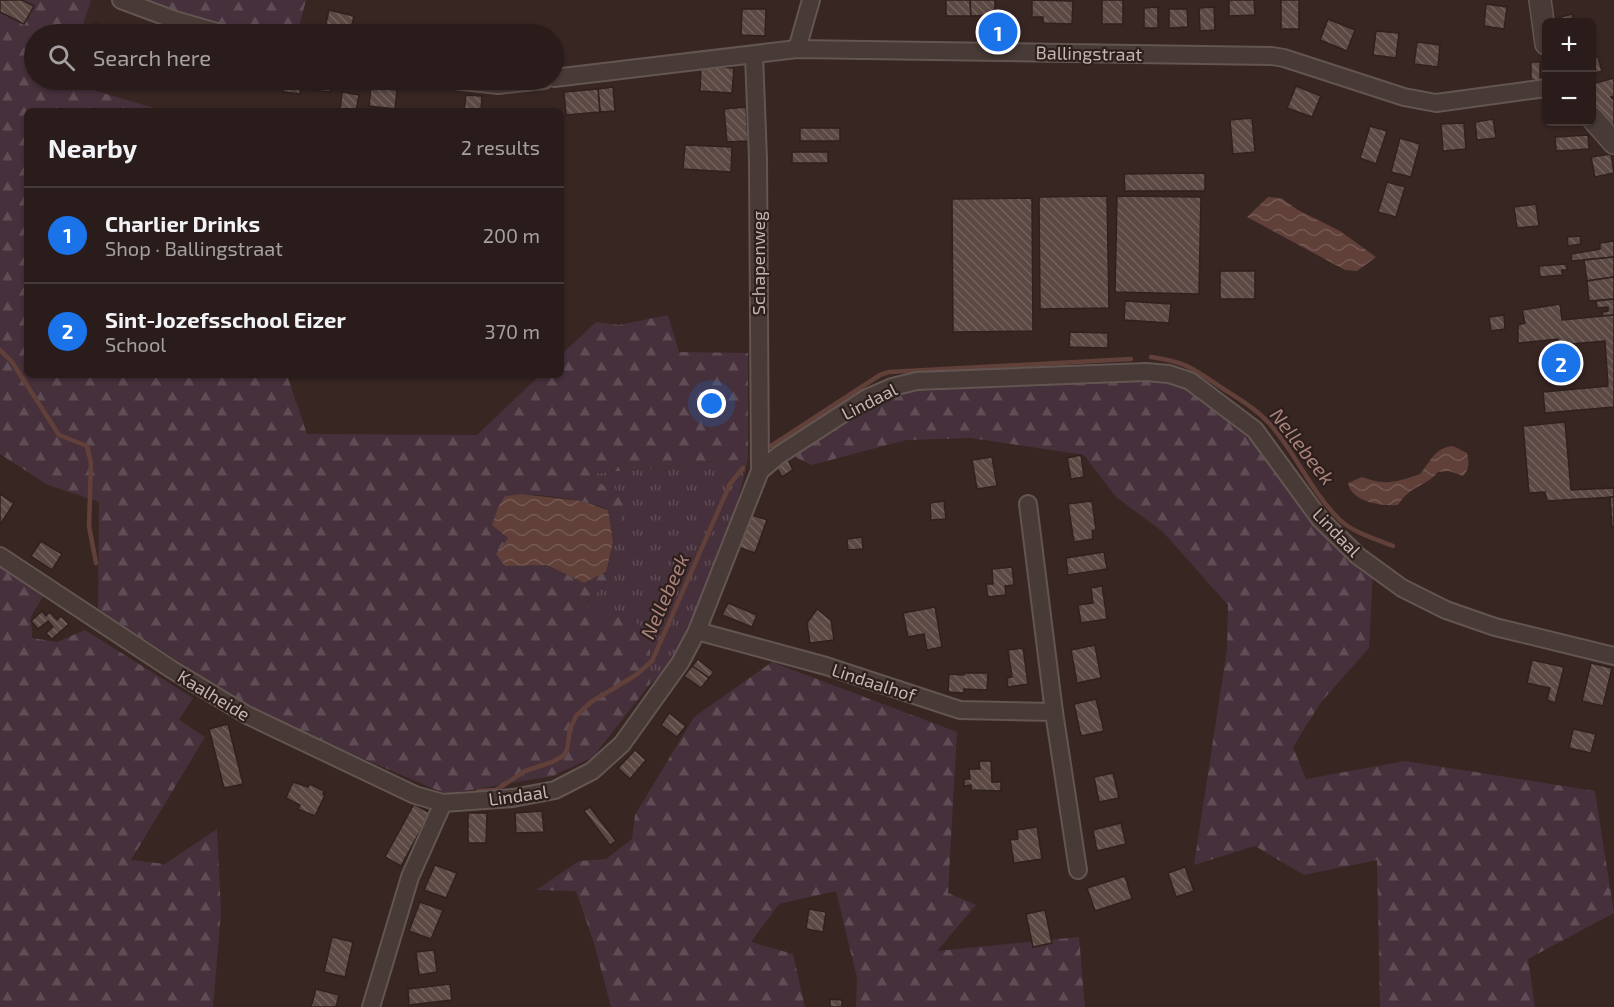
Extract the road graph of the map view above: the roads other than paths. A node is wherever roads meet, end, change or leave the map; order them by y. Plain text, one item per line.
1 (121, 0) edge
2 (811, 0) edge
3 (1540, 0) edge
4 (1542, 18) edge
5 (189, 24) edge
6 (797, 49) junction
7 (754, 54) junction
8 (564, 77) edge
9 (1542, 89) edge
10 (1596, 123) edge
11 (1614, 143) edge
12 (760, 471) junction
13 (1028, 504) dead end
14 (0, 556) edge
15 (697, 632) junction
16 (1614, 656) edge
17 (1054, 712) junction
18 (443, 803) junction
19 (1078, 870) dead end
20 (371, 1007) edge

1 - 5 street
2 - 6 street
3 - 4 street
6 - 7 street, Ballingstraat
6 - 9 street, Ballingstraat
7 - 8 street, Ballingstraat
7 - 12 street, Schapenweg
10 - 11 street
12 - 15 street, Lindaal
12 - 16 street, Lindaal
13 - 17 street
14 - 18 street, Kaalheide
15 - 17 street, Lindaalhof
15 - 18 street, Lindaal
17 - 19 street
18 - 20 street

